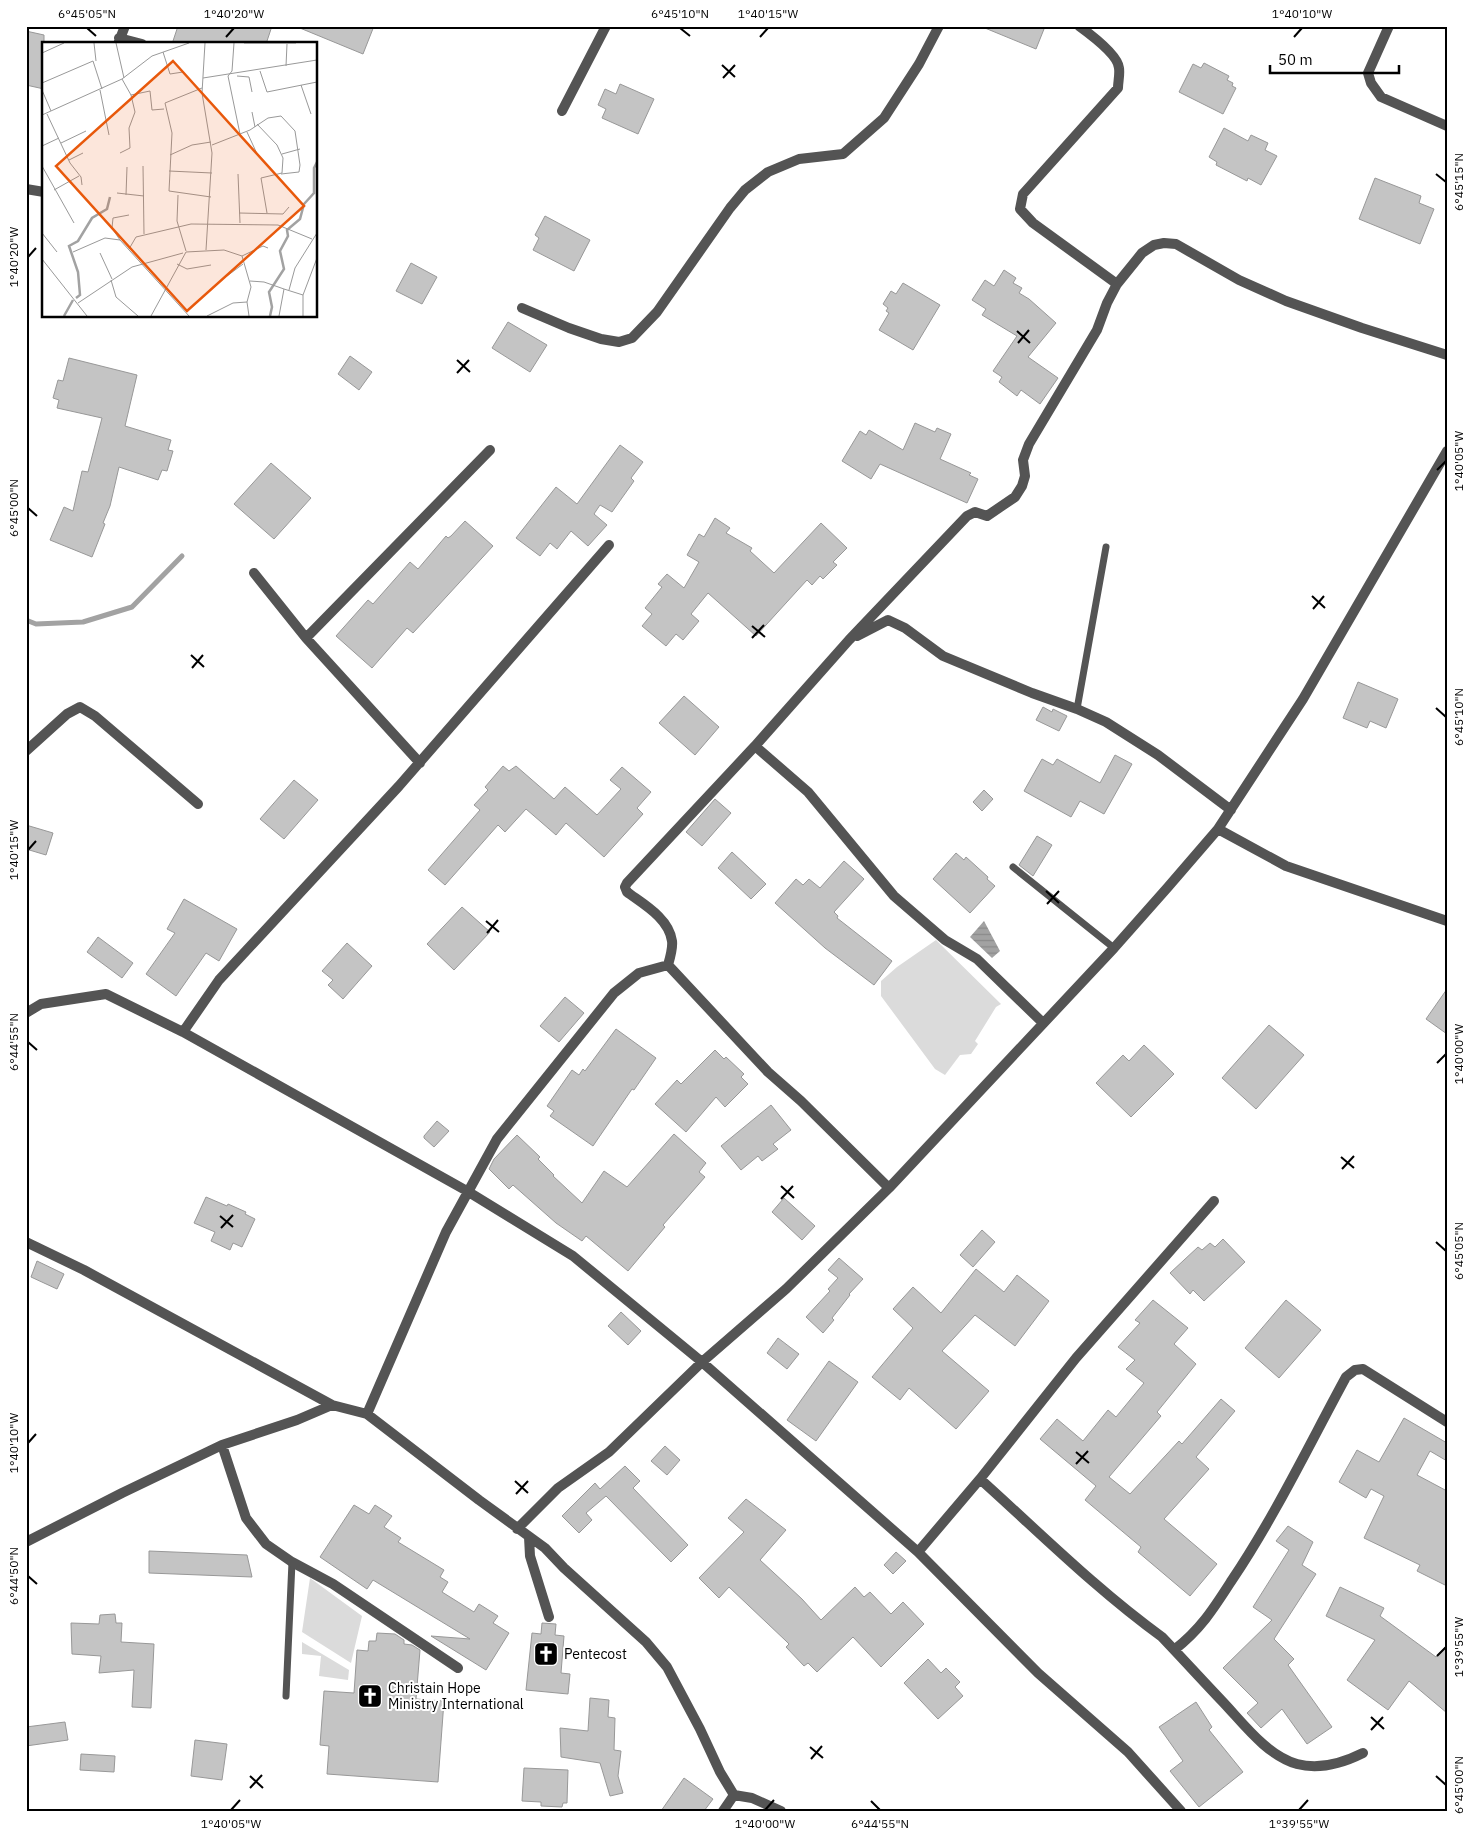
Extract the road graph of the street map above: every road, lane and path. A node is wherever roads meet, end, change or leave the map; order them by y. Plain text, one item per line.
1 (125, 26) edge
2 (606, 26) edge
3 (939, 26) edge
4 (1078, 26) edge
5 (1389, 26) edge
6 (119, 41) edge
7 (562, 111) dead end
8 (1447, 126) edge
9 (26, 189) edge
10 (42, 192) edge
11 (1117, 284) junction
12 (522, 308) dead end
13 (1447, 355) edge
14 (490, 450) dead end
15 (1447, 451) edge
16 (609, 545) dead end
17 (1106, 547) dead end
18 (254, 573) dead end
19 (306, 638) junction
20 (849, 640) junction
21 (1077, 709) junction
22 (755, 746) junction
23 (26, 751) edge
24 (420, 763) junction
25 (198, 804) dead end
26 (1230, 810) junction
27 (1218, 829) junction
28 (1013, 867) dead end
29 (1447, 921) edge
30 (1114, 948) junction
31 (668, 965) junction
32 (26, 1013) edge
33 (1042, 1022) junction
34 (183, 1032) junction
35 (888, 1188) junction
36 (467, 1191) junction
37 (1214, 1202) dead end
38 (26, 1242) edge
39 (702, 1362) junction
40 (332, 1405) junction
41 (367, 1414) junction
42 (1447, 1422) edge
43 (222, 1446) junction
44 (980, 1479) junction
45 (517, 1529) junction
46 (529, 1537) junction
47 (26, 1542) edge
48 (918, 1552) junction
49 (292, 1562) junction
50 (549, 1617) dead end
51 (1174, 1650) junction
52 (458, 1668) dead end
53 (286, 1696) dead end
54 (1363, 1754) dead end
55 (734, 1796) junction
56 (724, 1811) edge
57 (781, 1811) edge
58 (1181, 1811) edge

1 - 6 street
2 - 7 street
3 - 12 street
4 - 11 street
5 - 8 street
9 - 10 street
11 - 13 street
11 - 20 street
14 - 19 street
15 - 26 street
16 - 24 street
17 - 21 lane
18 - 19 street
19 - 24 street
20 - 21 street
20 - 22 street
21 - 26 street
22 - 31 street
22 - 33 street
23 - 25 street
24 - 34 street
26 - 27 street
27 - 29 street
27 - 30 street
28 - 30 lane
30 - 33 street
31 - 35 street
31 - 36 street
32 - 34 street
33 - 35 street
34 - 36 street
35 - 39 street
36 - 39 street
36 - 41 street
37 - 44 street
38 - 40 street
39 - 45 street
39 - 48 street
40 - 41 street
40 - 43 street
41 - 45 street
42 - 51 street
43 - 47 street
43 - 49 street
44 - 48 street
44 - 51 street
45 - 46 street
46 - 50 street
46 - 55 street
48 - 58 street
49 - 52 street
49 - 53 lane
51 - 54 street
55 - 56 street
55 - 57 street

